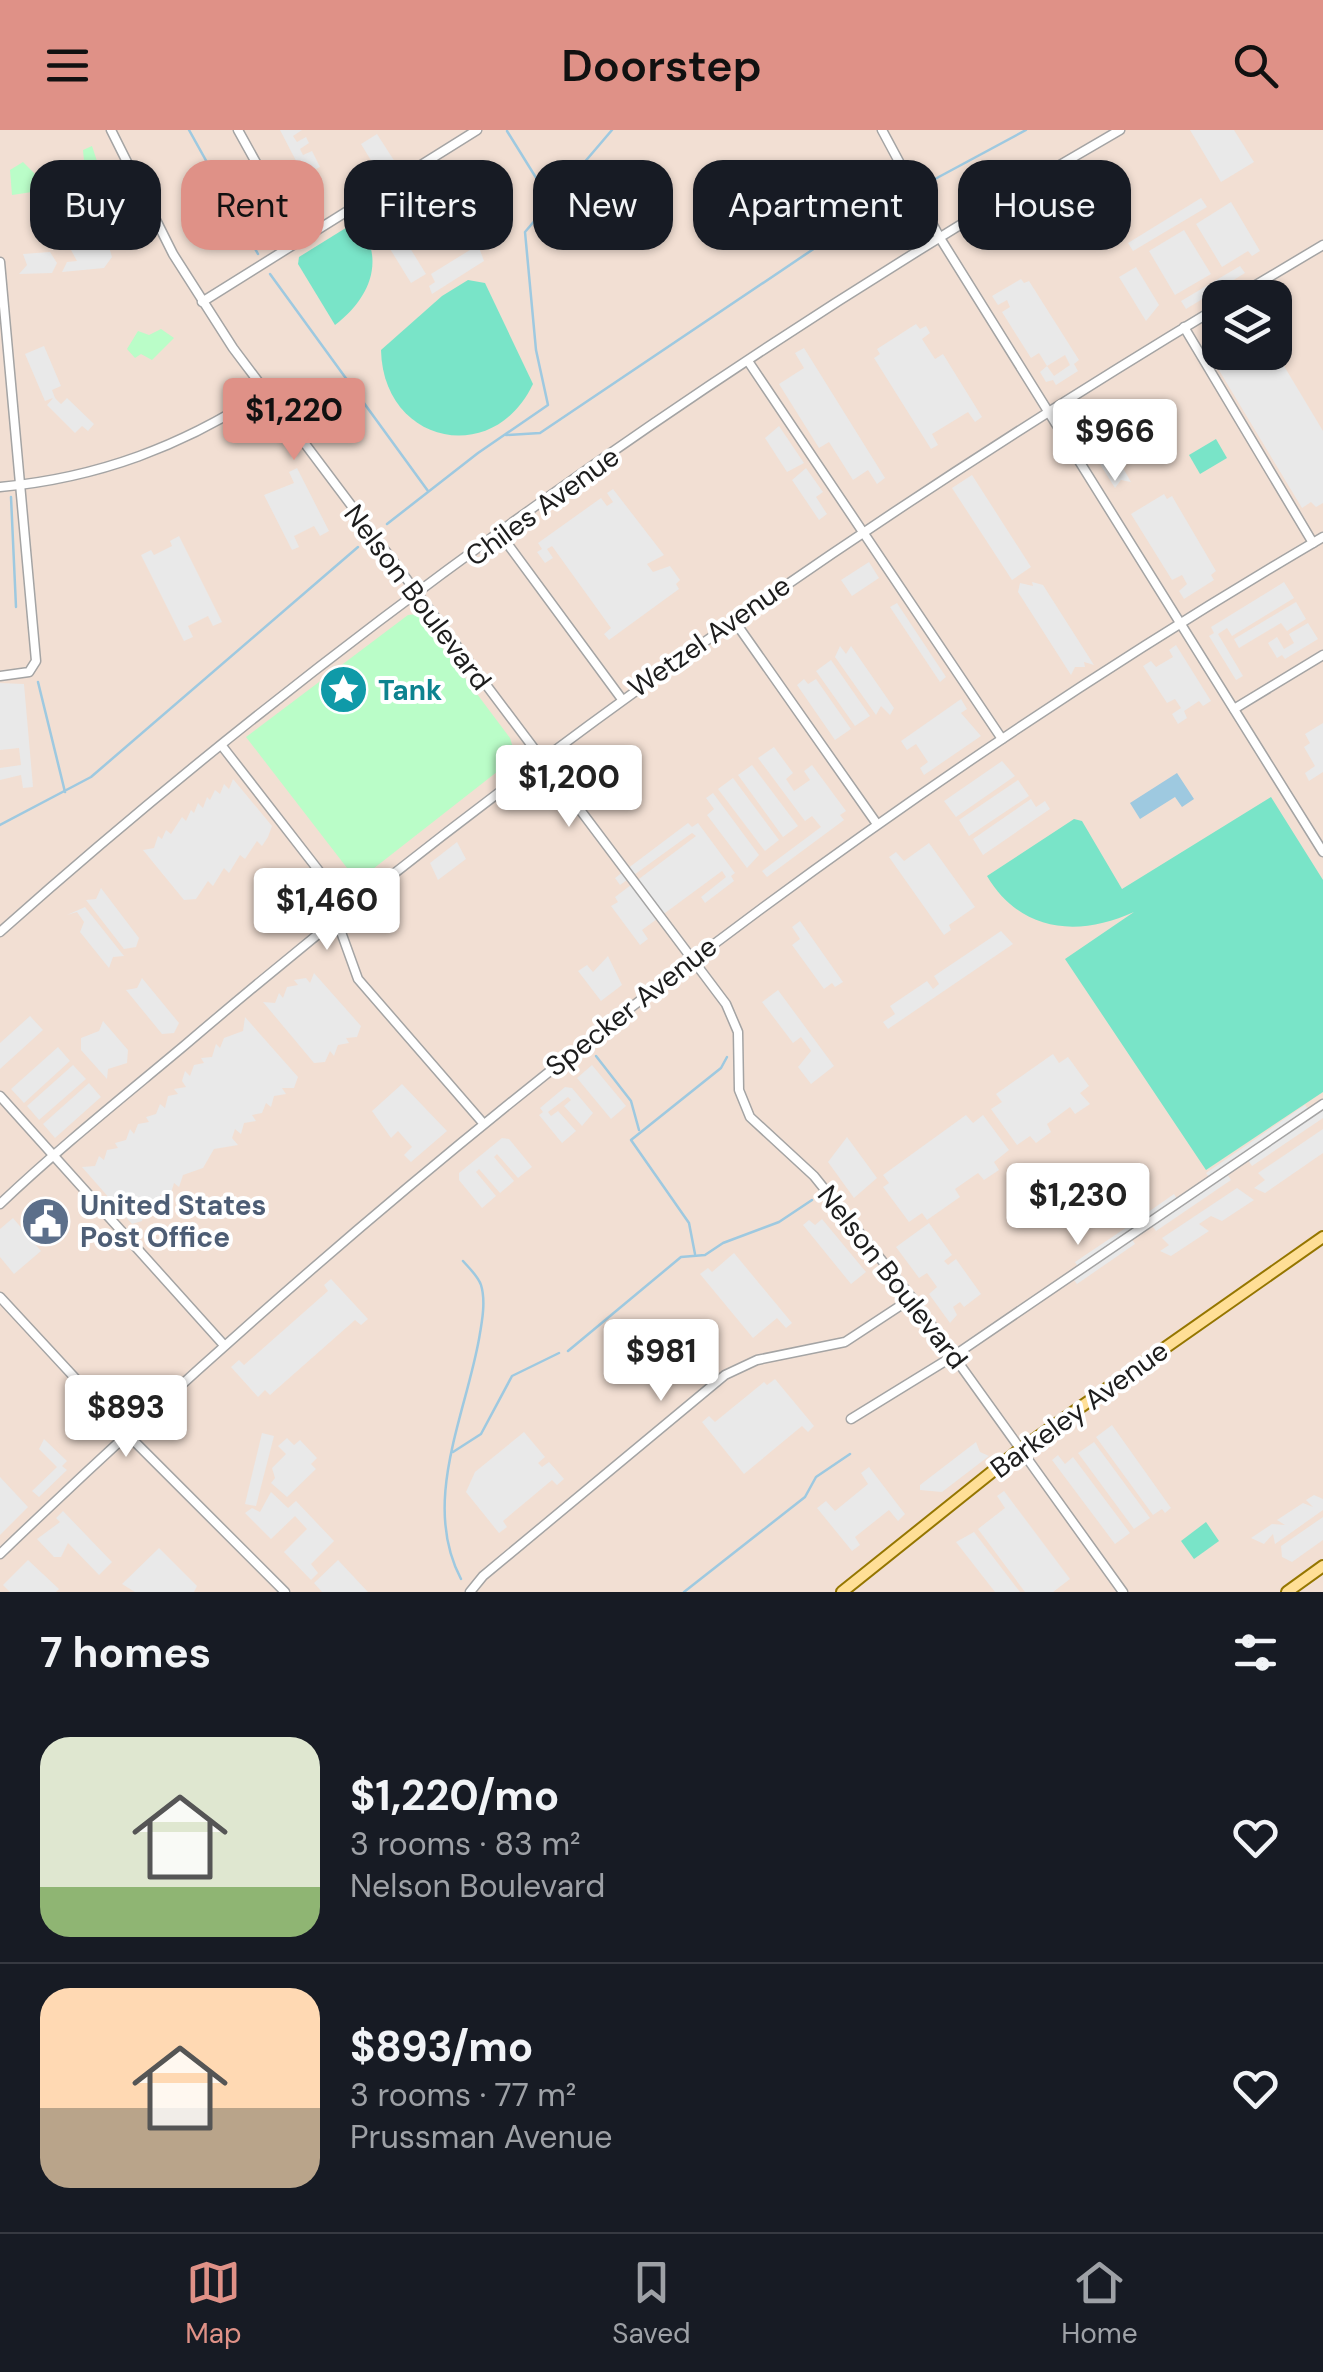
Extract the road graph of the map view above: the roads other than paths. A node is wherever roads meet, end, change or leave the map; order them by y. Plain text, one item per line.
1 (111, 130) edge
2 (238, 130) edge
3 (477, 130) edge
4 (882, 130) edge
5 (1120, 130) edge
6 (255, 160) edge
7 (324, 227) edge
8 (940, 238) junction
9 (1323, 245) edge
10 (287, 250) edge
11 (0, 262) edge
12 (1264, 280) edge
13 (202, 302) junction
14 (1202, 317) edge
15 (2, 320) edge
16 (1184, 328) junction
17 (748, 361) junction
18 (265, 392) junction
19 (1046, 410) junction
20 (236, 411) junction
21 (281, 413) junction
22 (20, 485) junction
23 (0, 486) edge
24 (862, 530) junction
25 (501, 535) junction
26 (1323, 536) edge
27 (1312, 543) junction
28 (417, 595) junction
29 (733, 619) junction
30 (1181, 623) junction
31 (1320, 657) edge
32 (1323, 670) edge
33 (0, 676) edge
34 (621, 698) junction
35 (1234, 709) junction
36 (1002, 739) junction
37 (222, 746) junction
38 (539, 758) junction
39 (877, 824) junction
40 (1323, 852) edge
41 (328, 891) junction
42 (362, 896) junction
43 (336, 917) junction
44 (0, 932) edge
45 (691, 960) junction
46 (0, 1096) edge
47 (1323, 1104) edge
48 (483, 1123) junction
49 (55, 1155) junction
50 (0, 1204) edge
51 (1323, 1237) edge
52 (0, 1296) edge
53 (912, 1298) junction
54 (223, 1344) junction
55 (955, 1355) junction
56 (851, 1419) dead end
57 (125, 1432) junction
58 (1018, 1451) junction
59 (0, 1554) edge
60 (1323, 1566) edge
61 (285, 1592) edge
62 (470, 1592) edge
63 (842, 1592) edge
64 (1124, 1592) edge
65 (1286, 1592) edge

1 - 13 street, Nelson Boulevard
2 - 6 street
3 - 7 street
4 - 8 street
5 - 8 street, Chiles Avenue
8 - 17 street, Chiles Avenue
8 - 19 street
9 - 12 street
10 - 13 street
11 - 15 street
13 - 18 street, Nelson Boulevard
14 - 16 street, Wetzel Avenue
15 - 22 street
16 - 19 street, Wetzel Avenue
16 - 27 street
17 - 24 street
17 - 25 street, Chiles Avenue
18 - 20 street
18 - 21 street, Nelson Boulevard
19 - 24 street, Wetzel Avenue
19 - 30 street
20 - 21 street
20 - 22 street
21 - 28 street, Nelson Boulevard
22 - 23 street
22 - 33 street
24 - 29 street, Wetzel Avenue
24 - 36 street
25 - 28 street, Chiles Avenue
25 - 34 street
26 - 27 street, Specker Avenue
27 - 30 street, Specker Avenue
28 - 37 street, Chiles Avenue
28 - 38 street, Nelson Boulevard
29 - 34 street, Wetzel Avenue
29 - 39 street
30 - 35 street
30 - 36 street, Specker Avenue
31 - 32 street
31 - 35 street
34 - 38 street, Wetzel Avenue
35 - 40 street
36 - 39 street, Specker Avenue
37 - 41 street
37 - 44 street, Chiles Avenue
38 - 42 street, Wetzel Avenue
38 - 45 street, Nelson Boulevard
39 - 45 street, Specker Avenue
41 - 42 street
41 - 43 street
42 - 43 street, Wetzel Avenue
43 - 48 street
43 - 49 street, Wetzel Avenue
45 - 48 street, Specker Avenue
45 - 53 street, Nelson Boulevard
46 - 49 street
47 - 55 street
48 - 54 street, Specker Avenue
49 - 50 street, Wetzel Avenue
49 - 54 street
51 - 58 main road, Barkeley Avenue
52 - 57 street
53 - 55 street, Nelson Boulevard
53 - 62 street
54 - 57 street, Specker Avenue
55 - 56 street
55 - 58 street, Nelson Boulevard
57 - 59 street, Specker Avenue
57 - 61 street
58 - 63 main road, Barkeley Avenue
58 - 64 street, Nelson Boulevard
60 - 65 main road

